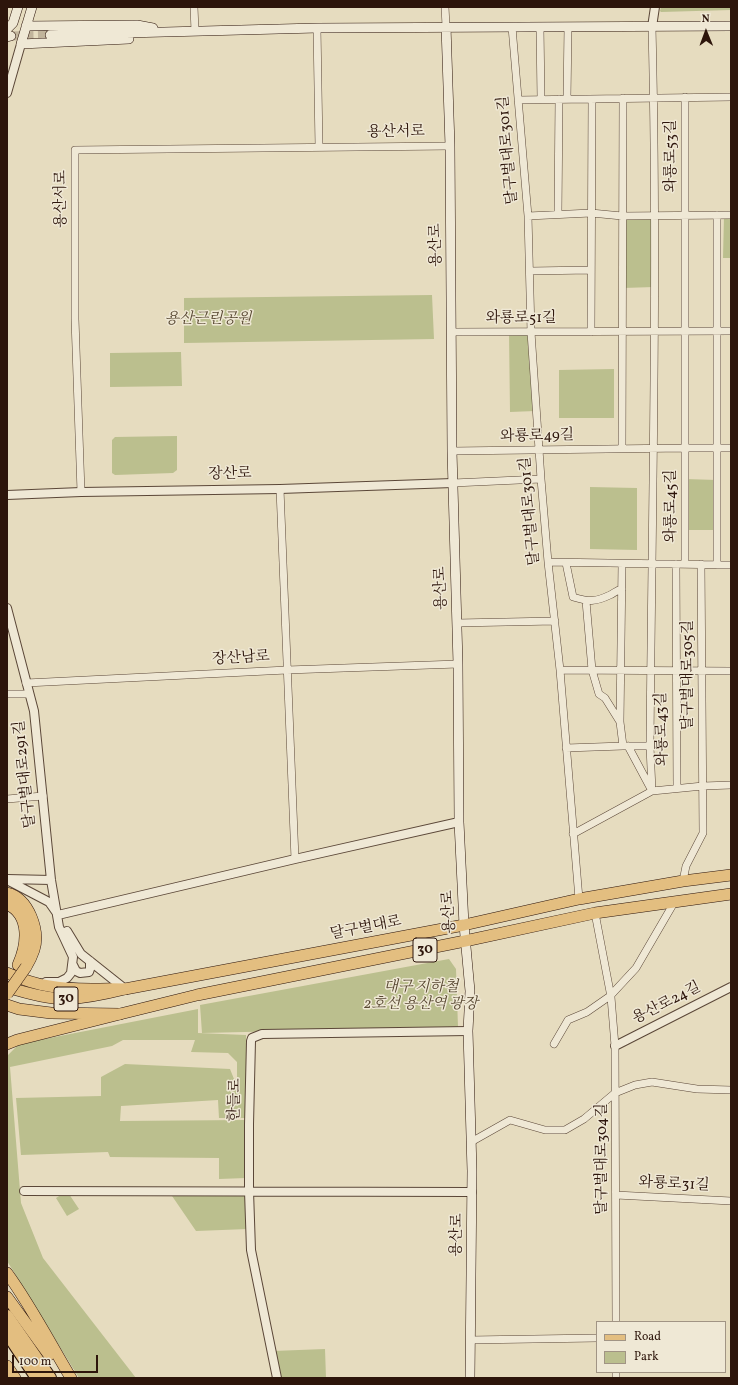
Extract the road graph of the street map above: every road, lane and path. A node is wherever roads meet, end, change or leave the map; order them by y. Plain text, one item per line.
1 (18, 7) edge
2 (32, 7) edge
3 (194, 7) edge
4 (445, 7) edge
5 (655, 7) edge
6 (26, 26) junction
7 (446, 26) junction
8 (731, 26) edge
9 (512, 27) junction
10 (540, 27) junction
11 (568, 27) junction
12 (652, 27) junction
13 (317, 28) junction
14 (194, 31) junction
15 (166, 32) junction
16 (8, 34) edge
17 (50, 35) tunnel mouth
18 (21, 44) junction
19 (7, 93) edge
20 (654, 97) junction
21 (685, 97) junction
22 (731, 97) edge
23 (623, 98) junction
24 (541, 99) junction
25 (559, 99) junction
26 (567, 99) junction
27 (592, 99) junction
28 (518, 100) junction
29 (450, 146) junction
30 (319, 147) junction
31 (558, 214) junction
32 (591, 214) junction
33 (686, 215) junction
34 (717, 215) junction
35 (731, 215) edge
36 (528, 216) junction
37 (622, 216) junction
38 (654, 216) junction
39 (591, 270) junction
40 (530, 271) junction
41 (731, 331) edge
42 (452, 332) junction
43 (531, 332) junction
44 (591, 332) junction
45 (623, 332) junction
46 (655, 332) junction
47 (686, 332) junction
48 (718, 332) junction
49 (622, 448) junction
50 (654, 448) junction
51 (685, 448) junction
52 (717, 448) junction
53 (731, 448) edge
54 (539, 449) junction
55 (452, 451) junction
56 (541, 478) junction
57 (453, 483) junction
58 (280, 489) junction
59 (81, 492) junction
60 (7, 495) edge
61 (548, 562) junction
62 (566, 563) junction
63 (622, 564) junction
64 (653, 564) junction
65 (676, 564) junction
66 (685, 564) junction
67 (701, 564) junction
68 (717, 565) junction
69 (731, 565) edge
70 (622, 589) junction
71 (586, 601) junction
72 (7, 608) edge
73 (555, 621) junction
74 (457, 624) junction
75 (10, 629) edge
76 (458, 664) junction
77 (287, 670) junction
78 (560, 670) junction
79 (592, 670) junction
80 (621, 670) junction
81 (651, 670) junction
82 (676, 671) junction
83 (702, 671) junction
84 (731, 671) edge
85 (26, 683) junction
86 (7, 694) edge
87 (29, 694) junction
88 (620, 724) junction
89 (625, 746) junction
90 (650, 746) junction
91 (566, 748) junction
92 (731, 785) edge
93 (702, 786) junction
94 (677, 788) junction
95 (652, 790) junction
96 (43, 796) junction
97 (7, 799) edge
98 (459, 822) junction
99 (574, 834) junction
100 (295, 859) junction
101 (731, 875) edge
102 (7, 879) edge
103 (51, 880) junction
104 (683, 882) junction
105 (7, 893) edge
106 (731, 894) edge
107 (579, 900) junction
108 (675, 901) junction
109 (7, 904) edge
110 (595, 913) junction
111 (58, 915) junction
112 (464, 926) junction
113 (465, 941) junction
114 (90, 961) junction
115 (73, 965) junction
116 (22, 966) junction
117 (7, 973) edge
118 (7, 981) edge
119 (29, 982) junction
120 (7, 987) edge
121 (731, 987) edge
122 (125, 989) junction
123 (7, 994) edge
124 (611, 995) junction
125 (7, 1005) edge
126 (120, 1014) junction
127 (468, 1031) junction
128 (34, 1036) junction
129 (7, 1044) edge
130 (554, 1044) dead end
131 (616, 1046) junction
132 (7, 1051) edge
133 (731, 1090) edge
134 (615, 1093) junction
135 (471, 1142) junction
136 (249, 1191) junction
137 (24, 1192) dead end
138 (472, 1192) junction
139 (616, 1195) junction
140 (731, 1201) edge
141 (7, 1273) edge
142 (7, 1297) edge
143 (7, 1316) edge
144 (616, 1321) edge
145 (7, 1333) edge
146 (596, 1338) edge
147 (470, 1340) junction
148 (7, 1366) edge
149 (7, 1374) edge
150 (10, 1378) edge
151 (15, 1378) edge
152 (37, 1378) edge
153 (50, 1378) edge
154 (66, 1378) edge
155 (71, 1378) edge
156 (277, 1378) edge
157 (470, 1378) edge

1 - 16 main road
2 - 6 main road
3 - 14 street
4 - 7 street, 용산로
5 - 12 street
6 - 15 main road
6 - 18 main road
7 - 9 main road
7 - 13 main road
7 - 29 main road, 용산로
8 - 12 main road
9 - 10 main road
9 - 28 street, 달구벌대로301길
10 - 11 main road
10 - 24 street
11 - 12 main road
11 - 26 street
12 - 20 street, 와룡로53길
13 - 14 main road
13 - 30 street
14 - 15 main road
15 - 17 main road
15 - 18 main road
18 - 19 street
20 - 21 street
20 - 23 street
20 - 38 street, 와룡로53길
21 - 22 street
21 - 33 street, 와룡로53길
23 - 27 street
23 - 37 street
24 - 25 street
24 - 28 street
25 - 26 street
25 - 31 street
26 - 27 street
27 - 32 street
28 - 36 street, 달구벌대로301길
29 - 30 street, 용산서로
29 - 42 main road, 용산로
30 - 59 street, 용산서로
31 - 32 street
31 - 36 street
32 - 37 street
32 - 39 street
33 - 34 street
33 - 38 street
33 - 47 street
34 - 35 street
34 - 48 street
36 - 40 street, 달구벌대로301길
37 - 38 street
37 - 45 street
38 - 46 street
39 - 40 street
39 - 44 street
40 - 43 street, 달구벌대로301길
41 - 48 street, 와룡로51길
42 - 43 street, 와룡로51길
42 - 55 main road, 용산로
43 - 44 street, 와룡로51길
43 - 54 street, 달구벌대로301길
44 - 45 street, 와룡로51길
45 - 46 street, 와룡로51길
45 - 49 street
46 - 47 street, 와룡로51길
46 - 50 street
47 - 48 street, 와룡로51길
47 - 51 street
48 - 52 street
49 - 50 street, 와룡로49길
49 - 54 street, 와룡로49길
50 - 51 street, 와룡로49길
50 - 64 street, 와룡로45길
51 - 52 street, 와룡로49길
51 - 66 street, 와룡로45길
52 - 53 street, 와룡로49길
52 - 68 street
54 - 55 street, 와룡로49길
54 - 56 street, 달구벌대로301길
55 - 57 main road, 용산로
56 - 57 street
56 - 61 street, 달구벌대로301길
57 - 58 street, 장산로
57 - 74 main road, 용산로
58 - 59 street, 장산로
58 - 77 street
59 - 60 street, 장산로
61 - 62 street, 와룡로45길
61 - 73 street, 달구벌대로301길
62 - 63 street, 와룡로45길
62 - 71 street
63 - 64 street, 와룡로45길
63 - 70 street
64 - 65 street, 와룡로45길
64 - 81 street, 와룡로43길
65 - 66 street, 와룡로45길
65 - 82 street, 와룡로43길
66 - 67 street, 와룡로45길
67 - 68 street, 와룡로45길
67 - 83 street, 달구벌대로305길
68 - 69 street, 와룡로45길
70 - 71 street
70 - 80 street
71 - 79 street
72 - 75 street, 달구벌대로291길
73 - 74 street
73 - 78 street, 달구벌대로301길
74 - 76 main road, 용산로
75 - 85 street, 달구벌대로291길
76 - 77 street, 장산남로
76 - 98 main road, 용산로
77 - 85 street, 장산남로
77 - 100 street
78 - 79 street, 와룡로43길
78 - 91 street, 달구벌대로301길
79 - 80 street, 와룡로43길
79 - 88 street
80 - 81 street, 와룡로43길
80 - 88 street
81 - 82 street, 와룡로43길
81 - 90 street, 와룡로43길
82 - 83 street, 와룡로43길
82 - 94 street, 와룡로43길
83 - 84 street, 와룡로43길
83 - 93 street, 달구벌대로305길
85 - 87 street, 달구벌대로291길
86 - 87 street
87 - 96 street, 달구벌대로291길
88 - 89 street
89 - 90 street, 와룡로43길
89 - 91 street
89 - 95 street
90 - 95 street, 와룡로43길
91 - 99 street, 달구벌대로301길
92 - 93 street
93 - 94 street
93 - 104 street, 달구벌대로305길
94 - 95 street
95 - 99 street
96 - 97 street
96 - 103 street, 달구벌대로291길
98 - 100 street
98 - 112 main road, 용산로
99 - 107 street, 달구벌대로301길
100 - 111 street
101 - 104 main road, 달구벌대로 / 30
102 - 103 street
102 - 111 street
103 - 111 street, 달구벌대로291길
104 - 107 main road, 달구벌대로 / 30
105 - 116 main road
106 - 108 main road, 달구벌대로 / 30
107 - 112 main road, 달구벌대로 / 30
108 - 110 main road, 달구벌대로 / 30
108 - 124 street
109 - 116 main road
110 - 113 main road, 달구벌대로 / 30
110 - 124 street
111 - 114 street
111 - 115 street, 달구벌대로291길
112 - 113 main road, 용산로
112 - 122 main road, 달구벌대로 / 30
113 - 126 main road, 달구벌대로 / 30
113 - 127 main road, 용산로
114 - 115 street
114 - 122 street
115 - 119 street
116 - 118 main road
116 - 123 main road, bridge
117 - 119 main road
119 - 122 main road
120 - 122 main road, 달구벌대로 / 30
121 - 131 street, 용산로24길
124 - 130 street
124 - 131 street, 달구벌대로304길
125 - 126 main road, 달구벌대로 / 30
126 - 128 main road
127 - 135 main road, 용산로
127 - 136 street, 한들로
128 - 129 main road
128 - 132 main road
131 - 134 street, 달구벌대로304길
133 - 134 street
134 - 135 street
134 - 139 street, 달구벌대로304길
135 - 138 main road, 용산로
136 - 137 street
136 - 138 street
136 - 156 street, 한들로
138 - 147 main road, 용산로
139 - 140 street, 와룡로31길
139 - 144 street, 달구벌대로304길
141 - 155 main road
142 - 154 main road
143 - 153 highway
145 - 152 highway
146 - 147 street
147 - 157 main road, 용산로
148 - 151 main road
149 - 150 main road

